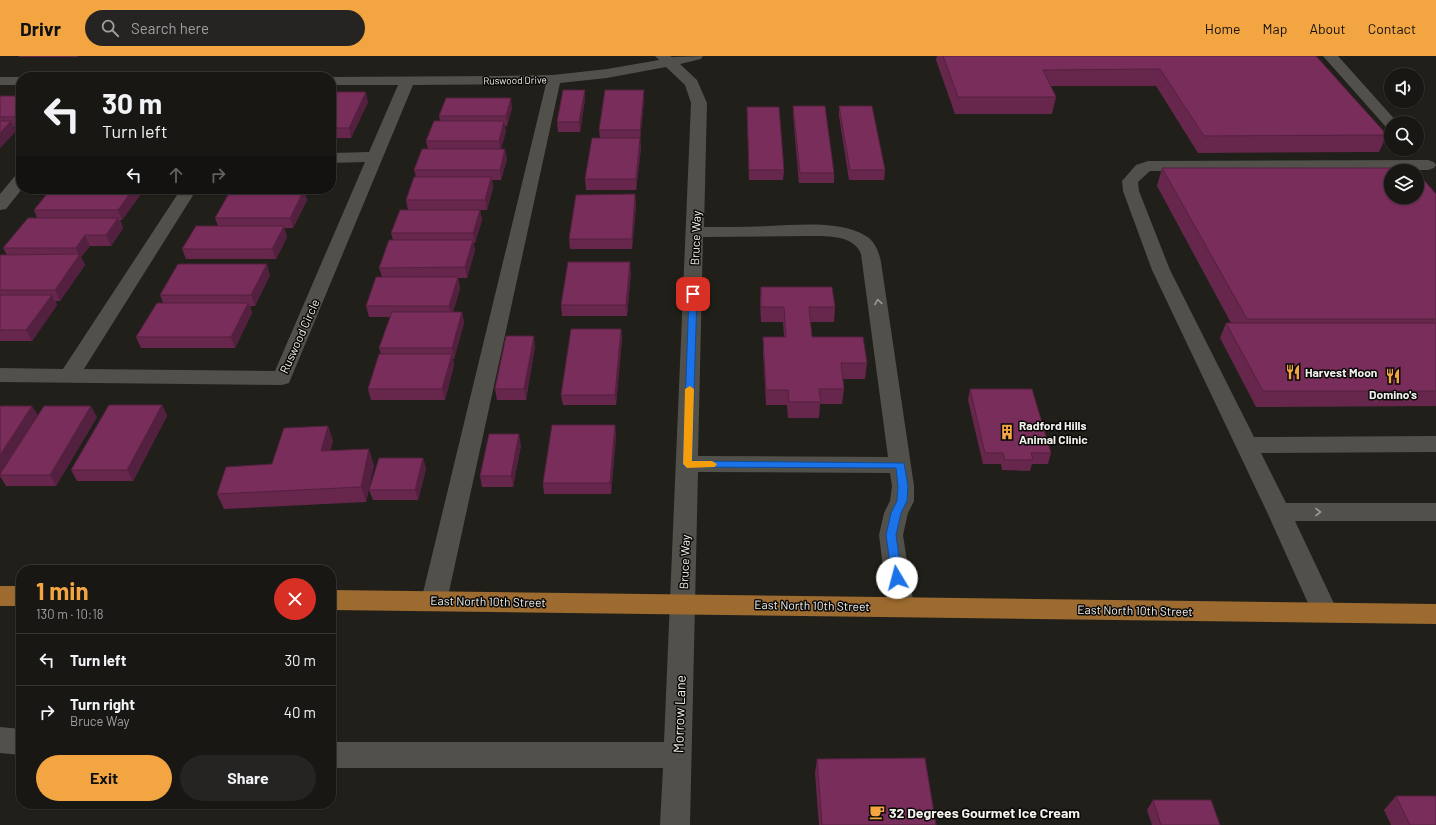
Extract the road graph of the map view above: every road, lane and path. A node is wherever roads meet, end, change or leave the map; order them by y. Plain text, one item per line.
1 (696, 56) edge
2 (1330, 56) edge
3 (665, 60) edge
4 (554, 79) junction
5 (408, 80) junction
6 (0, 81) edge
7 (16, 81) edge
8 (336, 81) edge
9 (1384, 116) edge
10 (1420, 156) edge
11 (376, 157) junction
12 (336, 158) edge
13 (1432, 169) edge
14 (16, 186) edge
15 (186, 194) edge
16 (0, 204) edge
17 (695, 232) junction
18 (0, 375) edge
19 (69, 376) junction
20 (1436, 444) edge
21 (1246, 445) junction
22 (687, 464) junction
23 (900, 465) junction
24 (1279, 512) junction
25 (1436, 512) edge
26 (336, 600) edge
27 (434, 601) junction
28 (682, 604) junction
29 (901, 607) junction
30 (1325, 612) junction
31 (1436, 614) edge
32 (0, 740) edge
33 (16, 742) edge
34 (336, 755) edge
35 (677, 755) junction
36 (675, 825) edge

1 - 3 street, Ruswood Drive
2 - 9 street
3 - 4 street, Ruswood Drive
3 - 17 street, Bruce Way
4 - 5 street, Ruswood Drive
4 - 27 street
5 - 8 street, Ruswood Drive
5 - 11 street, Ruswood Circle
6 - 7 street
10 - 13 street
11 - 12 street
11 - 19 street, Ruswood Circle
13 - 21 street
14 - 16 street
15 - 19 street
17 - 22 street, Bruce Way
23 -> 17 street
18 - 19 street, Ruswood Circle
20 - 21 street
21 - 24 street
22 - 23 street
22 - 28 street, Bruce Way
23 - 29 street
24 -> 25 street
24 - 30 street
26 - 27 main road, East North 10th Street
27 - 28 main road, East North 10th Street
28 - 29 main road, East North 10th Street
28 - 35 street, Morrow Lane
29 - 30 main road, East North 10th Street
30 - 31 main road, East North 10th Street
32 - 33 street
34 - 35 street
35 - 36 street, Morrow Lane

